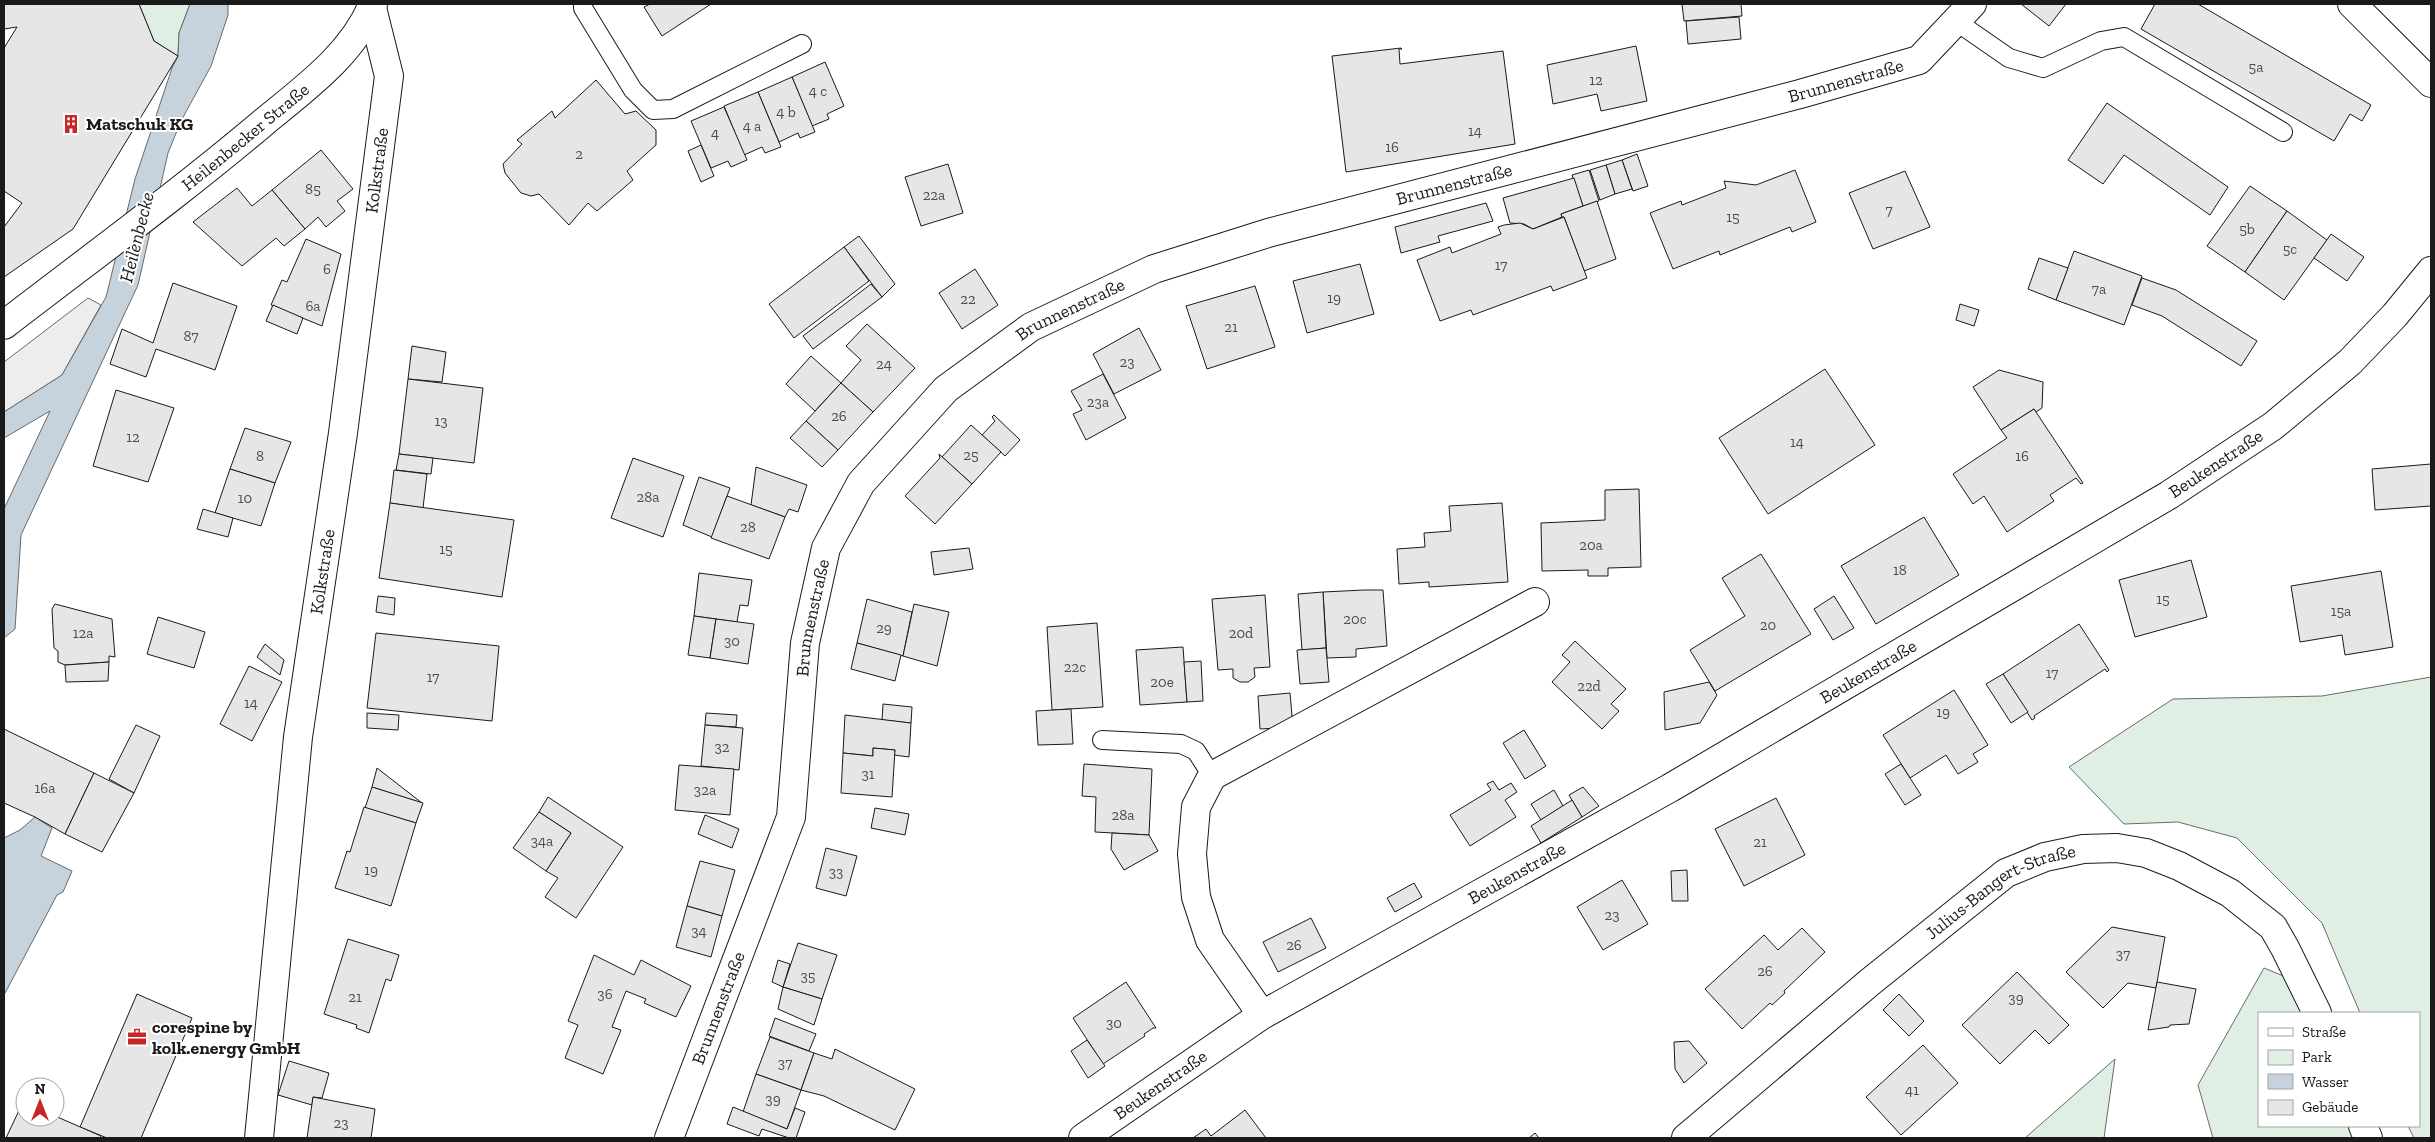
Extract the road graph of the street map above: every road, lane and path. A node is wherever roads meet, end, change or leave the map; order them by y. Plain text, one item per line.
1 (583, 4) edge
2 (2352, 4) edge
3 (373, 6) edge
4 (1965, 13) edge
5 (802, 44) dead end
6 (2431, 83) edge
7 (2283, 132) dead end
8 (2431, 271) edge
9 (4, 325) edge
10 (1535, 602) dead end
11 (1102, 740) dead end
12 (1212, 776) junction
13 (2317, 1012) edge
14 (1262, 1015) junction
15 (259, 1138) edge
16 (669, 1138) edge
17 (1084, 1138) edge
18 (1686, 1138) edge

1 - 5 lane
2 - 6 street
3 - 9 street, Heilenbecker Straße
3 - 15 street, Kolkstraße
4 - 7 lane
4 - 16 street, Brunnenstraße
8 - 14 street, Beukenstraße
10 - 12 street
11 - 12 lane
12 - 14 street
13 - 18 street, Julius-Bangert-Straße
14 - 17 street, Beukenstraße

